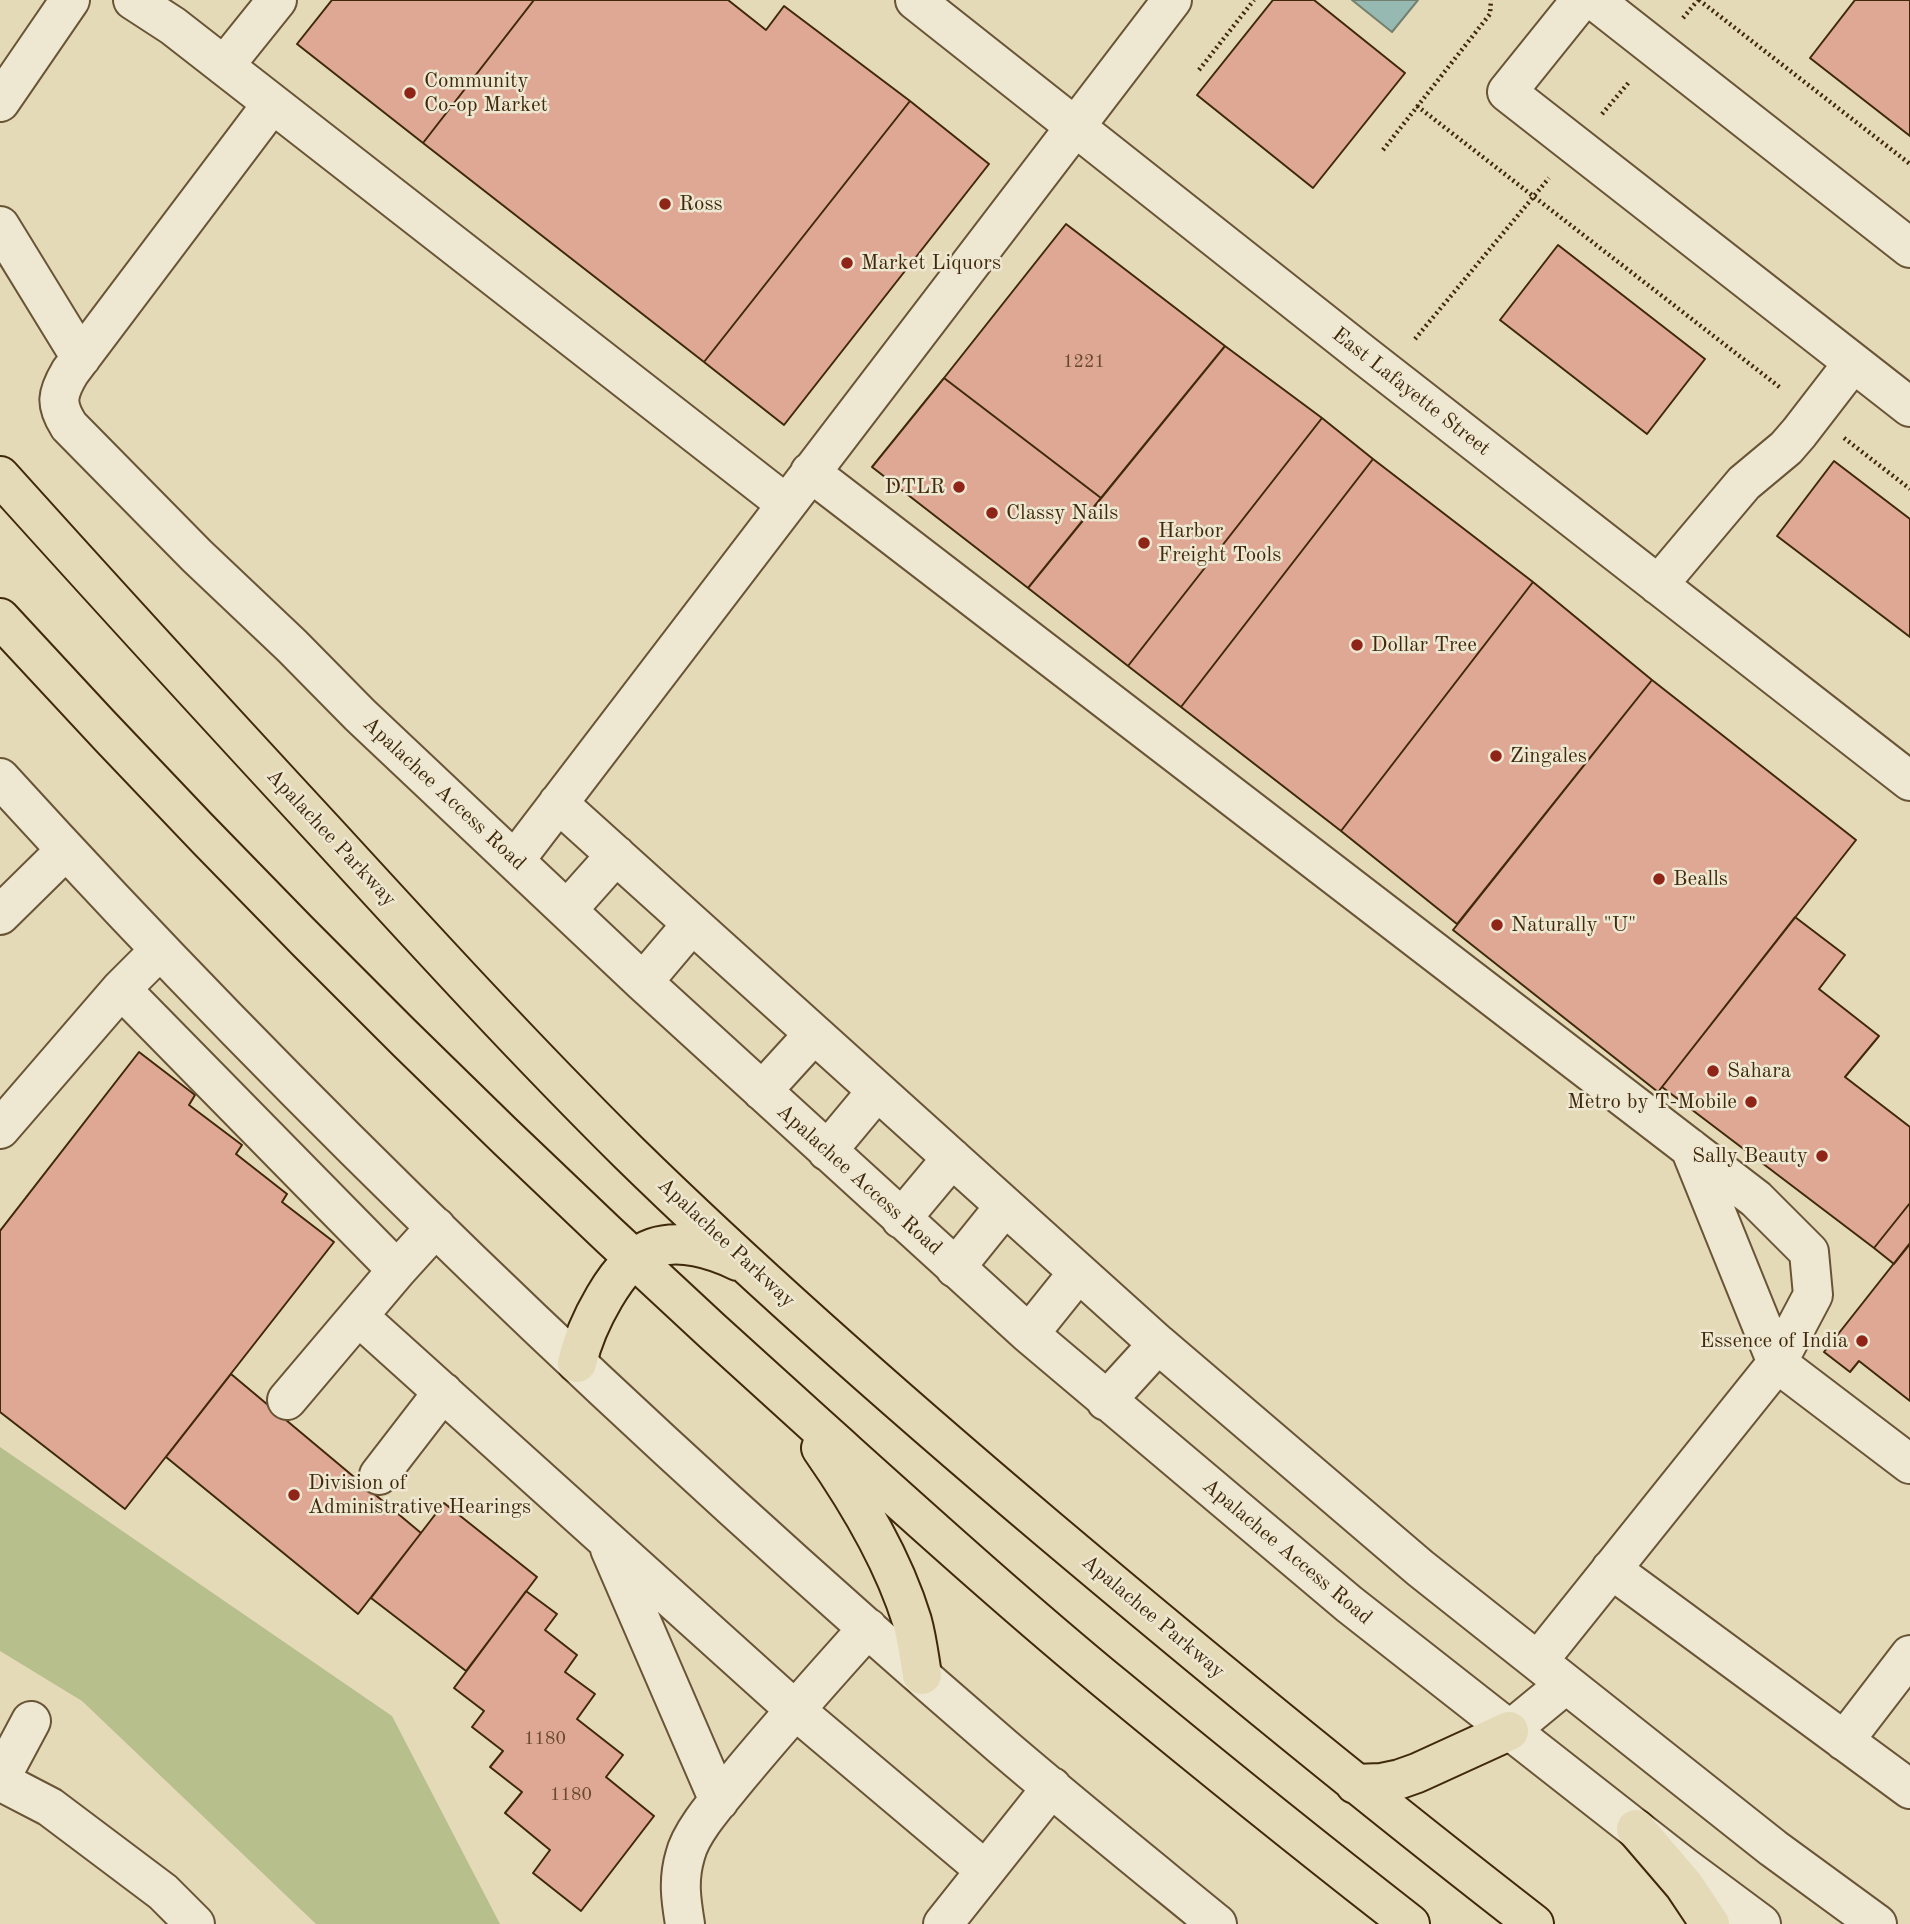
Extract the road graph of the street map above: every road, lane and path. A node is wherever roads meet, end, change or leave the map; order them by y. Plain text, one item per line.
1 (70, 0) edge
2 (133, 0) edge
3 (277, 0) edge
4 (1254, 0) edge
5 (1491, 0) edge
6 (1581, 0) edge
7 (1594, 0) edge
8 (1699, 0) edge
9 (1155, 6) edge
10 (940, 8) edge
11 (1682, 18) dead end
12 (224, 66) junction
13 (1199, 70) dead end
14 (1632, 79) dead end
15 (0, 102) edge
16 (272, 104) junction
17 (1417, 106) junction
18 (1600, 117) dead end
19 (1074, 126) junction
20 (1383, 150) dead end
21 (1910, 164) edge
22 (1550, 177) dead end
23 (1534, 196) junction
24 (0, 226) edge
25 (1910, 248) edge
26 (1415, 339) dead end
27 (81, 358) junction
28 (1853, 363) junction
29 (1783, 390) dead end
30 (1910, 407) edge
31 (1842, 436) dead end
32 (810, 472) junction
33 (0, 476) edge
34 (1910, 489) edge
35 (786, 504) junction
36 (1658, 585) junction
37 (0, 618) edge
38 (0, 778) edge
39 (1910, 781) edge
40 (558, 803) junction
41 (66, 850) junction
42 (616, 855) junction
43 (514, 860) junction
44 (2, 909) edge
45 (567, 910) junction
46 (692, 924) junction
47 (160, 950) junction
48 (643, 982) junction
49 (121, 989) junction
50 (814, 1034) junction
51 (762, 1091) junction
52 (877, 1091) junction
53 (0, 1129) edge
54 (1690, 1148) junction
55 (827, 1151) junction
56 (952, 1158) junction
57 (1005, 1206) junction
58 (901, 1219) junction
59 (436, 1227) junction
60 (634, 1260) junction
61 (750, 1266) junction
62 (955, 1268) junction
63 (397, 1270) junction
64 (1078, 1273) junction
65 (358, 1316) junction
66 (1029, 1334) junction
67 (1158, 1344) junction
68 (577, 1363) junction
69 (1777, 1363) junction
70 (775, 1388) junction
71 (443, 1392) junction
72 (288, 1400) dead end
73 (1106, 1401) junction
74 (1910, 1464) edge
75 (379, 1475) dead end
76 (605, 1538) junction
77 (1611, 1569) junction
78 (868, 1628) junction
79 (1910, 1655) edge
80 (1552, 1672) junction
81 (922, 1675) junction
82 (794, 1709) junction
83 (31, 1721) dead end
84 (1509, 1731) junction
85 (1844, 1741) junction
86 (0, 1780) edge
87 (1355, 1784) junction
88 (1052, 1787) junction
89 (1910, 1789) edge
90 (719, 1801) junction
91 (1636, 1829) junction
92 (985, 1870) junction
93 (195, 1924) edge
94 (685, 1924) edge
95 (943, 1924) edge
96 (1217, 1924) edge
97 (1410, 1924) edge
98 (1534, 1924) edge
99 (1710, 1924) edge
100 (1761, 1924) edge
101 (1877, 1924) edge

1 - 15 street
2 - 12 street
3 - 12 street
4 - 13 path
5 - 17 path
6 - 28 street
7 - 25 street
8 - 11 path
8 - 21 path
9 - 19 street
10 - 19 street, East Lafayette Street
12 - 16 street
14 - 18 path
16 - 27 street, Apalachee Access Road
16 - 35 street
17 - 20 path
17 - 23 path
19 - 32 street
19 - 36 street, East Lafayette Street
22 - 23 path
23 - 26 path
23 - 29 path
24 - 27 street
27 - 43 street, Apalachee Access Road
28 - 30 street
28 - 36 street
31 - 34 path
32 - 35 street
32 - 54 street
33 - 61 main road, Apalachee Parkway
35 - 40 street
36 - 39 street, East Lafayette Street
37 - 60 main road
38 - 41 street
40 - 42 street
40 - 43 street
41 - 44 street
41 - 47 street
42 - 45 street
42 - 46 street
43 - 45 street, Apalachee Access Road
45 - 48 street, Apalachee Access Road
46 - 48 street
46 - 50 street
47 - 49 street
47 - 59 street
48 - 51 street, Apalachee Access Road
49 - 53 street
49 - 63 street
50 - 51 street
50 - 52 street
51 - 55 street, Apalachee Access Road
52 - 55 street
52 - 56 street
54 - 69 street
54 - 69 street
55 - 58 street, Apalachee Access Road
56 - 57 street
56 - 58 street
57 - 62 street
57 - 64 street
58 - 62 street, Apalachee Access Road
59 - 63 street
59 - 68 street
60 - 61 main road
60 - 68 main road
60 - 70 main road
61 - 87 main road, Apalachee Parkway
62 - 66 street, Apalachee Access Road
63 - 65 street
64 - 66 street
64 - 67 street
65 - 71 street
65 - 72 street
66 - 73 street, Apalachee Access Road
67 - 73 street
67 - 80 street
68 - 78 street
69 - 74 street
69 - 77 street
70 - 81 main road
70 - 97 main road
71 - 75 street
71 - 76 street
73 - 84 street, Apalachee Access Road
76 - 82 street
76 - 90 street
77 - 80 street
77 - 85 street
78 - 81 street
78 - 82 street
79 - 85 street
80 - 84 street
80 - 101 street
81 - 88 street
82 - 90 street
82 - 92 street
83 - 86 street
84 - 87 main road
84 - 91 street, Apalachee Access Road
85 - 89 street
86 - 93 street
87 - 98 main road, Apalachee Parkway
88 - 92 street
88 - 96 street
90 - 94 street
91 - 99 main road
91 - 100 street, Apalachee Access Road
92 - 95 street

